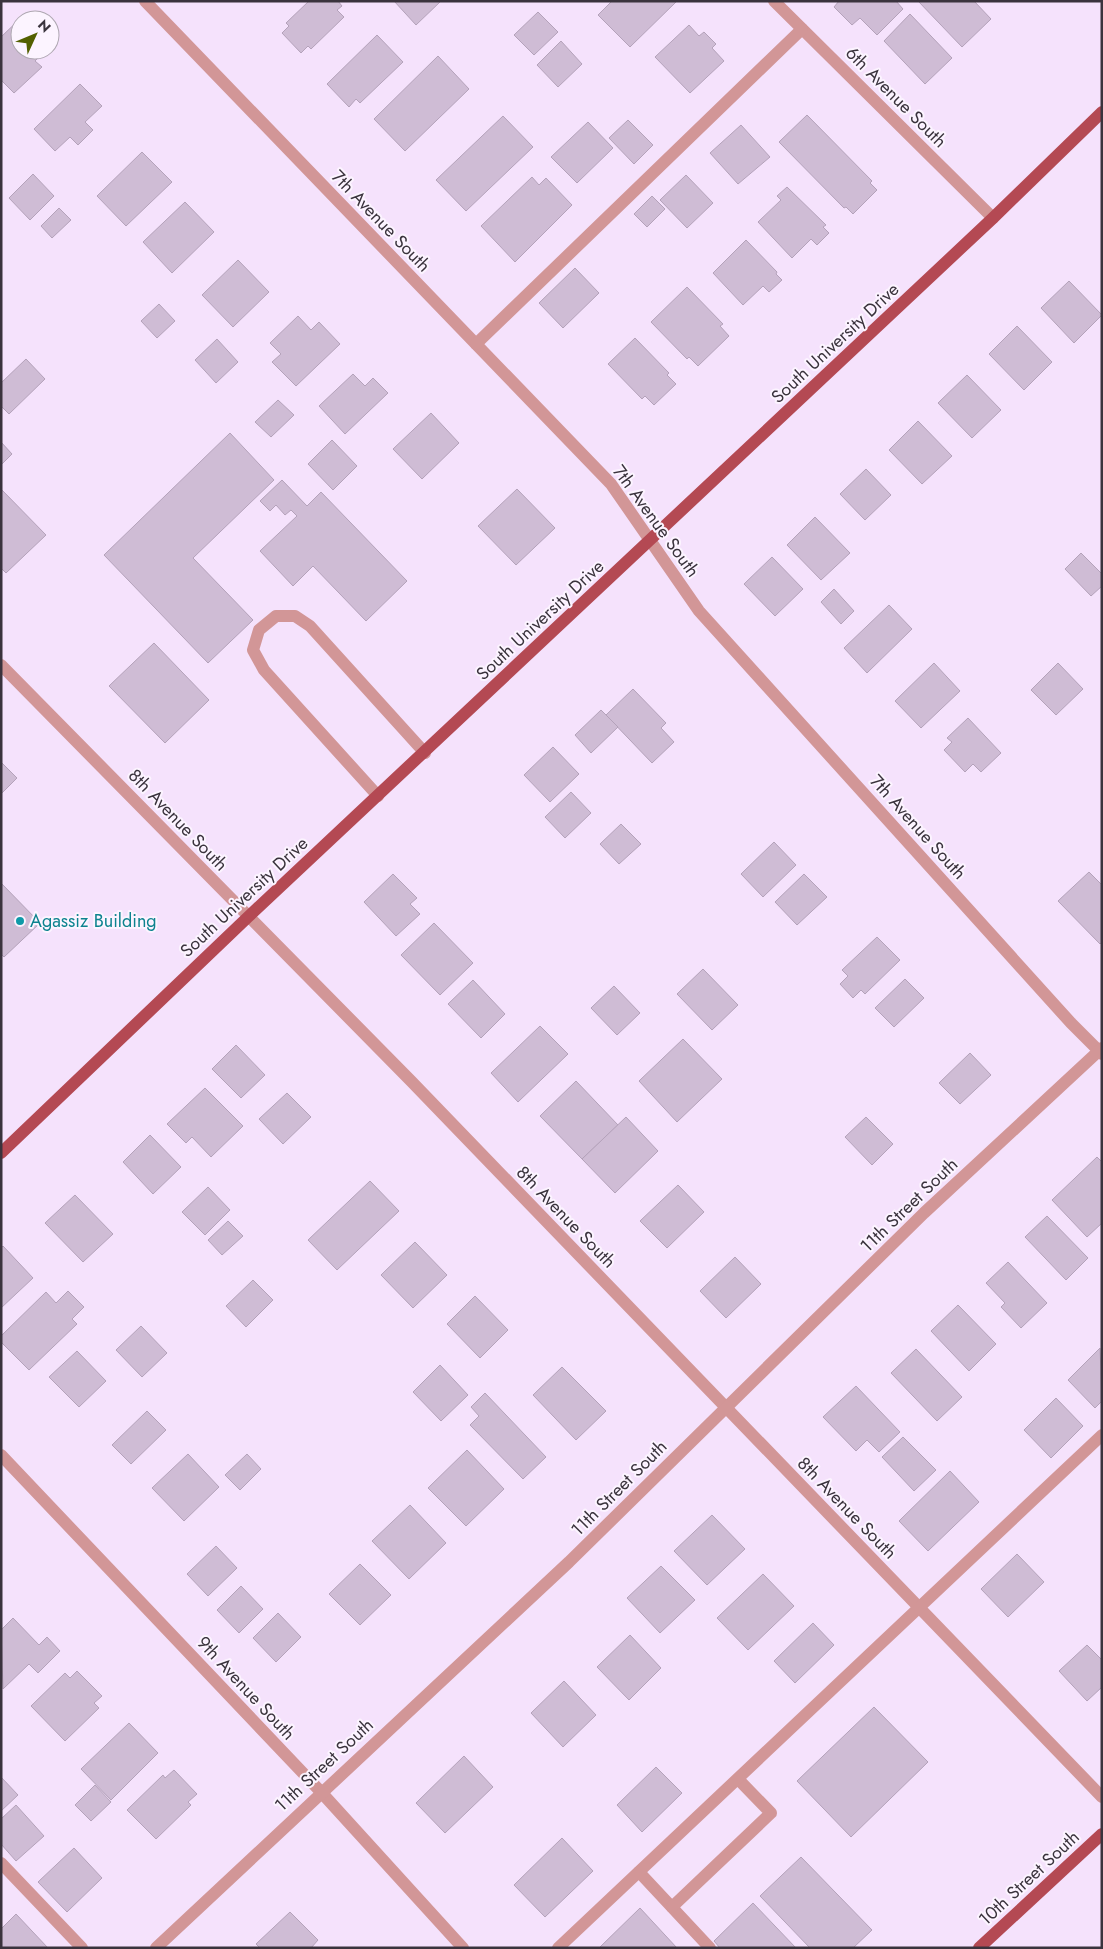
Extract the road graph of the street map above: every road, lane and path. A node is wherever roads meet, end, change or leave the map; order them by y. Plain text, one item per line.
1 (145, 1) edge
2 (774, 1) edge
3 (802, 29) junction
4 (1102, 112) edge
5 (993, 218) junction
6 (476, 344) junction
7 (650, 540) junction
8 (1, 664) edge
9 (424, 753) junction
10 (378, 796) junction
11 (248, 917) junction
12 (1101, 1051) edge
13 (1, 1153) edge
14 (726, 1407) junction
15 (1102, 1435) edge
16 (1, 1456) edge
17 (920, 1608) junction
18 (738, 1779) junction
19 (321, 1792) junction
20 (1102, 1797) edge
21 (1102, 1834) edge
22 (1, 1863) edge
23 (639, 1872) junction
24 (672, 1907) junction
25 (82, 1948) edge
26 (156, 1948) edge
27 (463, 1948) edge
28 (558, 1948) edge
29 (710, 1948) edge
30 (979, 1948) edge

1 - 6 street, 7th Avenue South
2 - 3 street, 6th Avenue South
3 - 5 street, 6th Avenue South
3 - 6 street
4 - 5 main road, South University Drive
5 - 7 main road, South University Drive
6 - 7 street, 7th Avenue South
7 - 9 main road, South University Drive
7 - 12 street, 7th Avenue South
8 - 11 street, 8th Avenue South
9 - 10 main road, South University Drive
9 - 10 street
10 - 11 main road, South University Drive
11 - 13 main road, South University Drive
11 - 14 street, 8th Avenue South
12 - 14 street, 11th Street South
14 - 17 street, 8th Avenue South
14 - 19 street, 11th Street South
15 - 17 street
16 - 19 street, 9th Avenue South
17 - 18 street
17 - 20 street, 8th Avenue South
18 - 23 street
18 - 24 street
19 - 26 street, 11th Street South
19 - 27 street, 9th Avenue South
21 - 30 main road, 10th Street South
22 - 25 street
23 - 24 street
23 - 28 street
24 - 29 street

